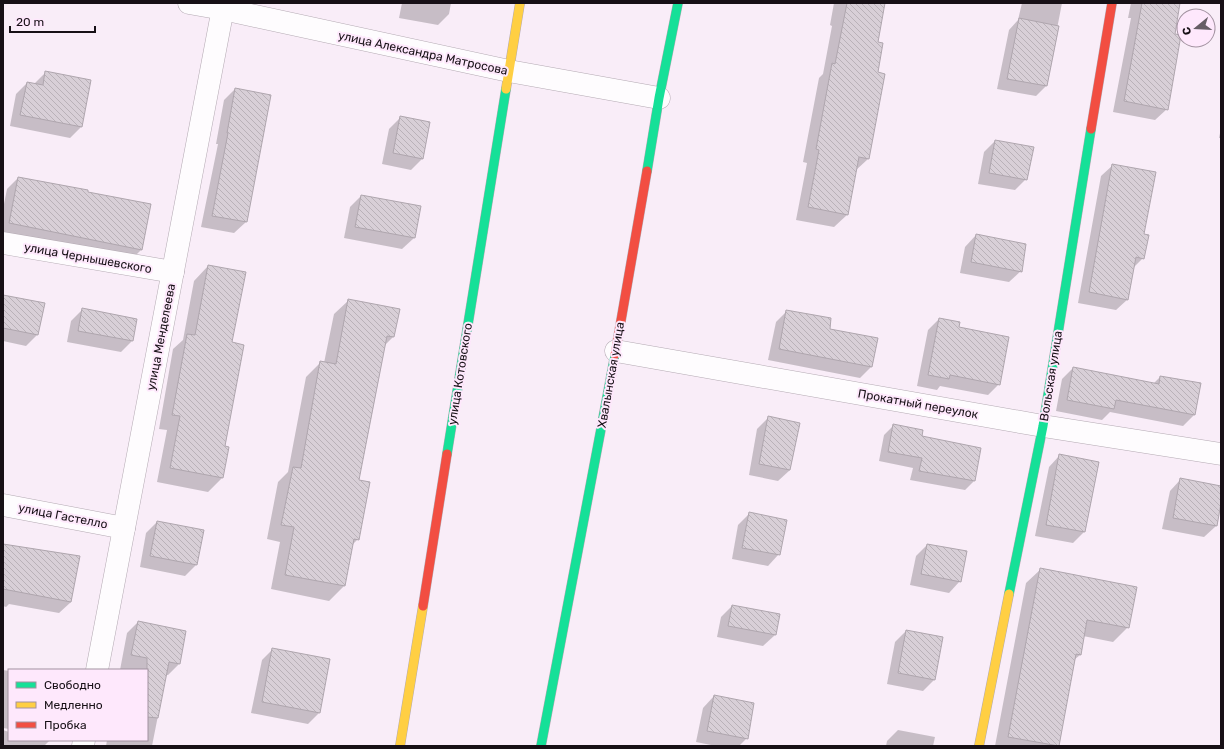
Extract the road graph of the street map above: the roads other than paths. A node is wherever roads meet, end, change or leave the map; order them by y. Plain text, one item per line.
1 (189, 3) edge
2 (520, 3) edge
3 (678, 3) edge
4 (1112, 3) edge
5 (223, 6) edge
6 (509, 71) junction
7 (659, 98) junction
8 (3, 243) edge
9 (173, 272) junction
10 (616, 352) junction
11 (1043, 426) junction
12 (1221, 454) edge
13 (3, 504) edge
14 (124, 528) junction
15 (97, 669) edge
16 (400, 746) edge
17 (541, 746) edge
18 (979, 746) edge

1 - 5 street, улица Александра Матросова
2 - 6 street, улица Котовского
3 - 7 street, Хвалынская улица
4 - 11 street, Вольская улица
5 - 6 street, улица Александра Матросова
5 - 9 street, улица Менделеева
6 - 7 street, улица Александра Матросова
6 - 16 street, улица Котовского
7 - 10 street, Хвалынская улица
8 - 9 street, улица Чернышевского
9 - 14 street, улица Менделеева
10 - 11 street, Прокатный переулок
10 - 17 street, Хвалынская улица
11 - 12 street, Прокатный переулок
11 - 18 street, Вольская улица
13 - 14 street, улица Гастелло
14 - 15 street, улица Менделеева

